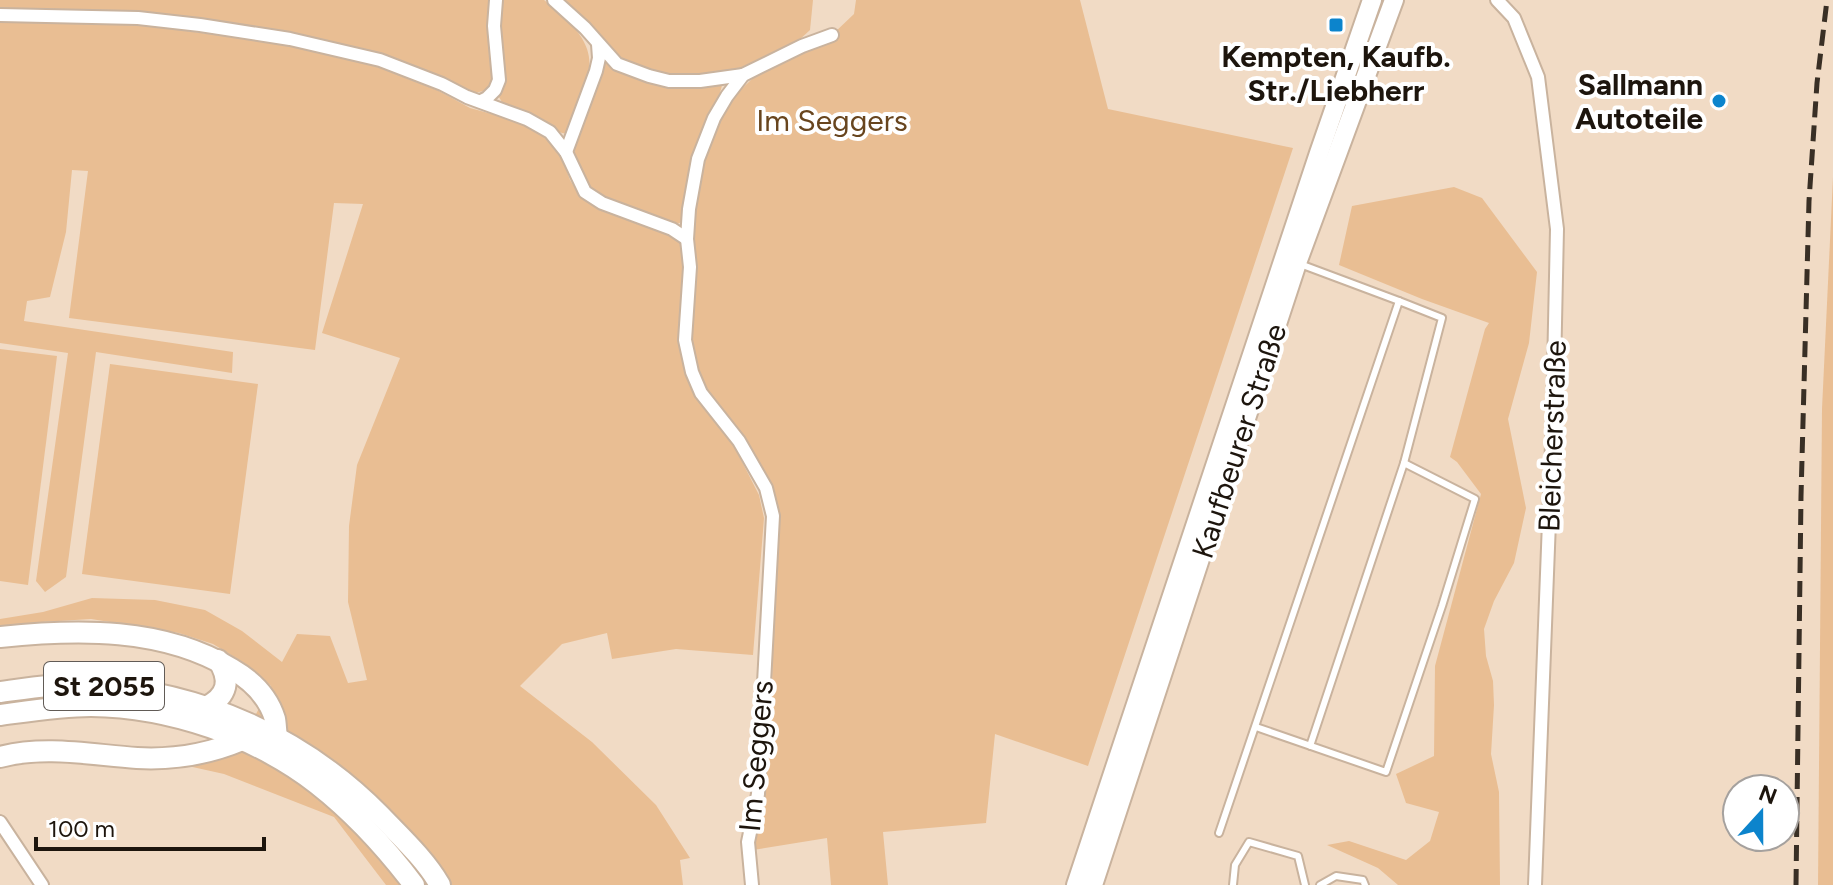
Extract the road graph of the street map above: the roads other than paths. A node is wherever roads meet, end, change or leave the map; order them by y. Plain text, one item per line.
1 (496, 0) edge
2 (554, 0) edge
3 (1372, 0) edge
4 (1394, 0) edge
5 (1497, 0) edge
6 (0, 15) edge
7 (832, 35) dead end
8 (598, 44) junction
9 (743, 75) junction
10 (481, 101) junction
11 (566, 152) junction
12 (687, 239) junction
13 (1297, 263) junction
14 (1399, 301) junction
15 (1404, 463) junction
16 (0, 637) edge
17 (218, 660) junction
18 (0, 692) edge
19 (206, 707) junction
20 (0, 715) edge
21 (172, 716) junction
22 (1256, 727) junction
23 (277, 737) junction
24 (242, 740) junction
25 (1310, 746) junction
26 (0, 757) edge
27 (161, 758) junction
28 (0, 822) edge
29 (1219, 833) dead end
30 (42, 885) edge
31 (414, 885) edge
32 (440, 885) edge
33 (752, 885) edge
34 (1076, 885) edge
35 (1093, 885) edge
36 (1230, 885) edge
37 (1305, 885) edge
38 (1320, 885) edge
39 (1365, 885) edge
40 (1535, 885) edge

1 - 10 street
2 - 8 street
3 - 34 main road, Kaufbeurer Straße
4 - 13 main road, Kaufbeurer Straße
5 - 40 street, Bleicherstraße
6 - 10 street
7 - 9 street
8 - 9 street
8 - 11 street
9 - 12 street, Im Seggers
10 - 11 street
11 - 12 street
12 - 33 street, Im Seggers
13 - 14 lane
13 - 35 main road, Kaufbeurer Straße
14 - 15 lane
14 - 22 lane
15 - 25 lane
15 - 25 lane
16 - 17 main road
17 - 19 main road
17 - 23 main road
18 - 19 main road, St 2055
19 - 23 main road, St 2055
20 - 21 main road, St 2055
21 - 24 main road, St 2055
21 - 27 main road
22 - 25 lane
22 - 29 lane
23 - 32 main road, St 2055
24 - 27 main road
24 - 31 main road, St 2055
26 - 27 main road
28 - 30 street
36 - 37 lane
38 - 39 lane

